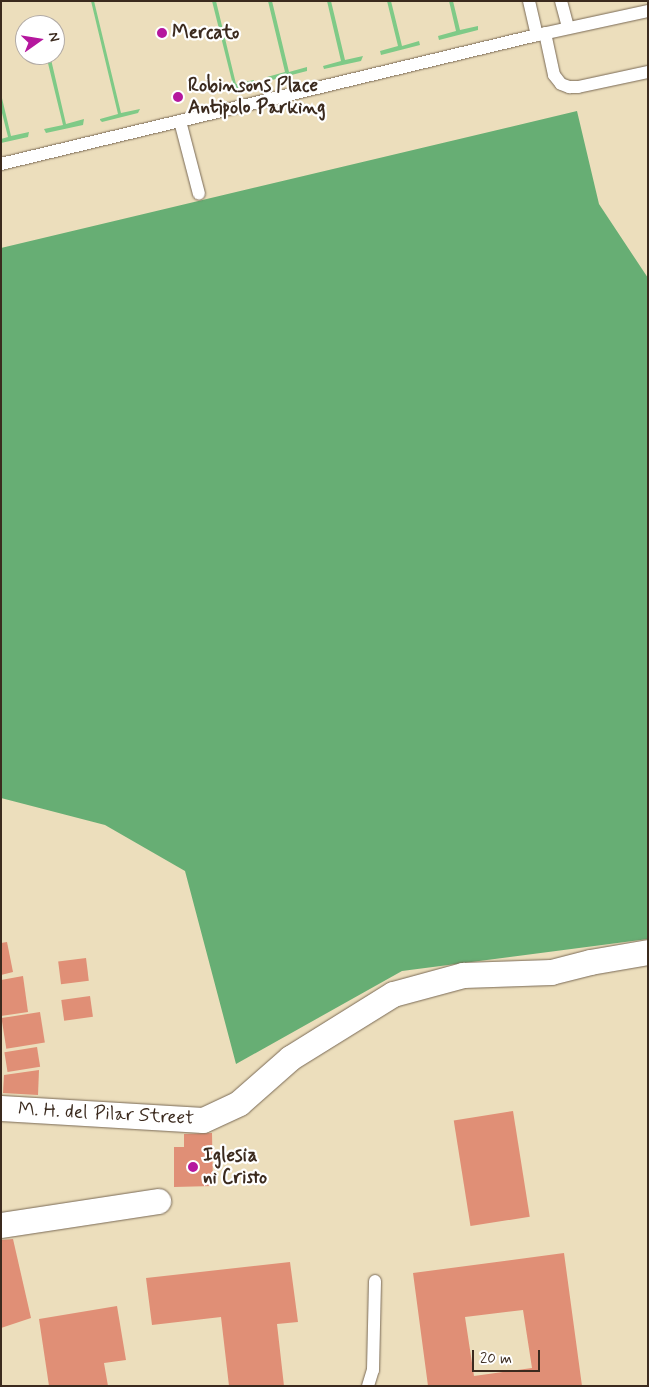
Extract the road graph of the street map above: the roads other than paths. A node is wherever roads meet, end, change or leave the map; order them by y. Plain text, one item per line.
1 (529, 1) edge
2 (561, 1) edge
3 (648, 11) edge
4 (568, 28) junction
5 (541, 34) junction
6 (648, 72) edge
7 (180, 121) junction
8 (1, 164) edge
9 (199, 194) dead end
10 (648, 952) edge
11 (1, 1108) edge
12 (158, 1201) dead end
13 (1, 1225) edge
14 (374, 1280) dead end
15 (368, 1386) edge

1 - 5 lane
2 - 4 lane
3 - 4 lane
4 - 5 lane
5 - 6 lane
5 - 7 lane
7 - 8 lane
7 - 9 lane
10 - 11 street, M. H. del Pilar Street
12 - 13 street
14 - 15 lane

